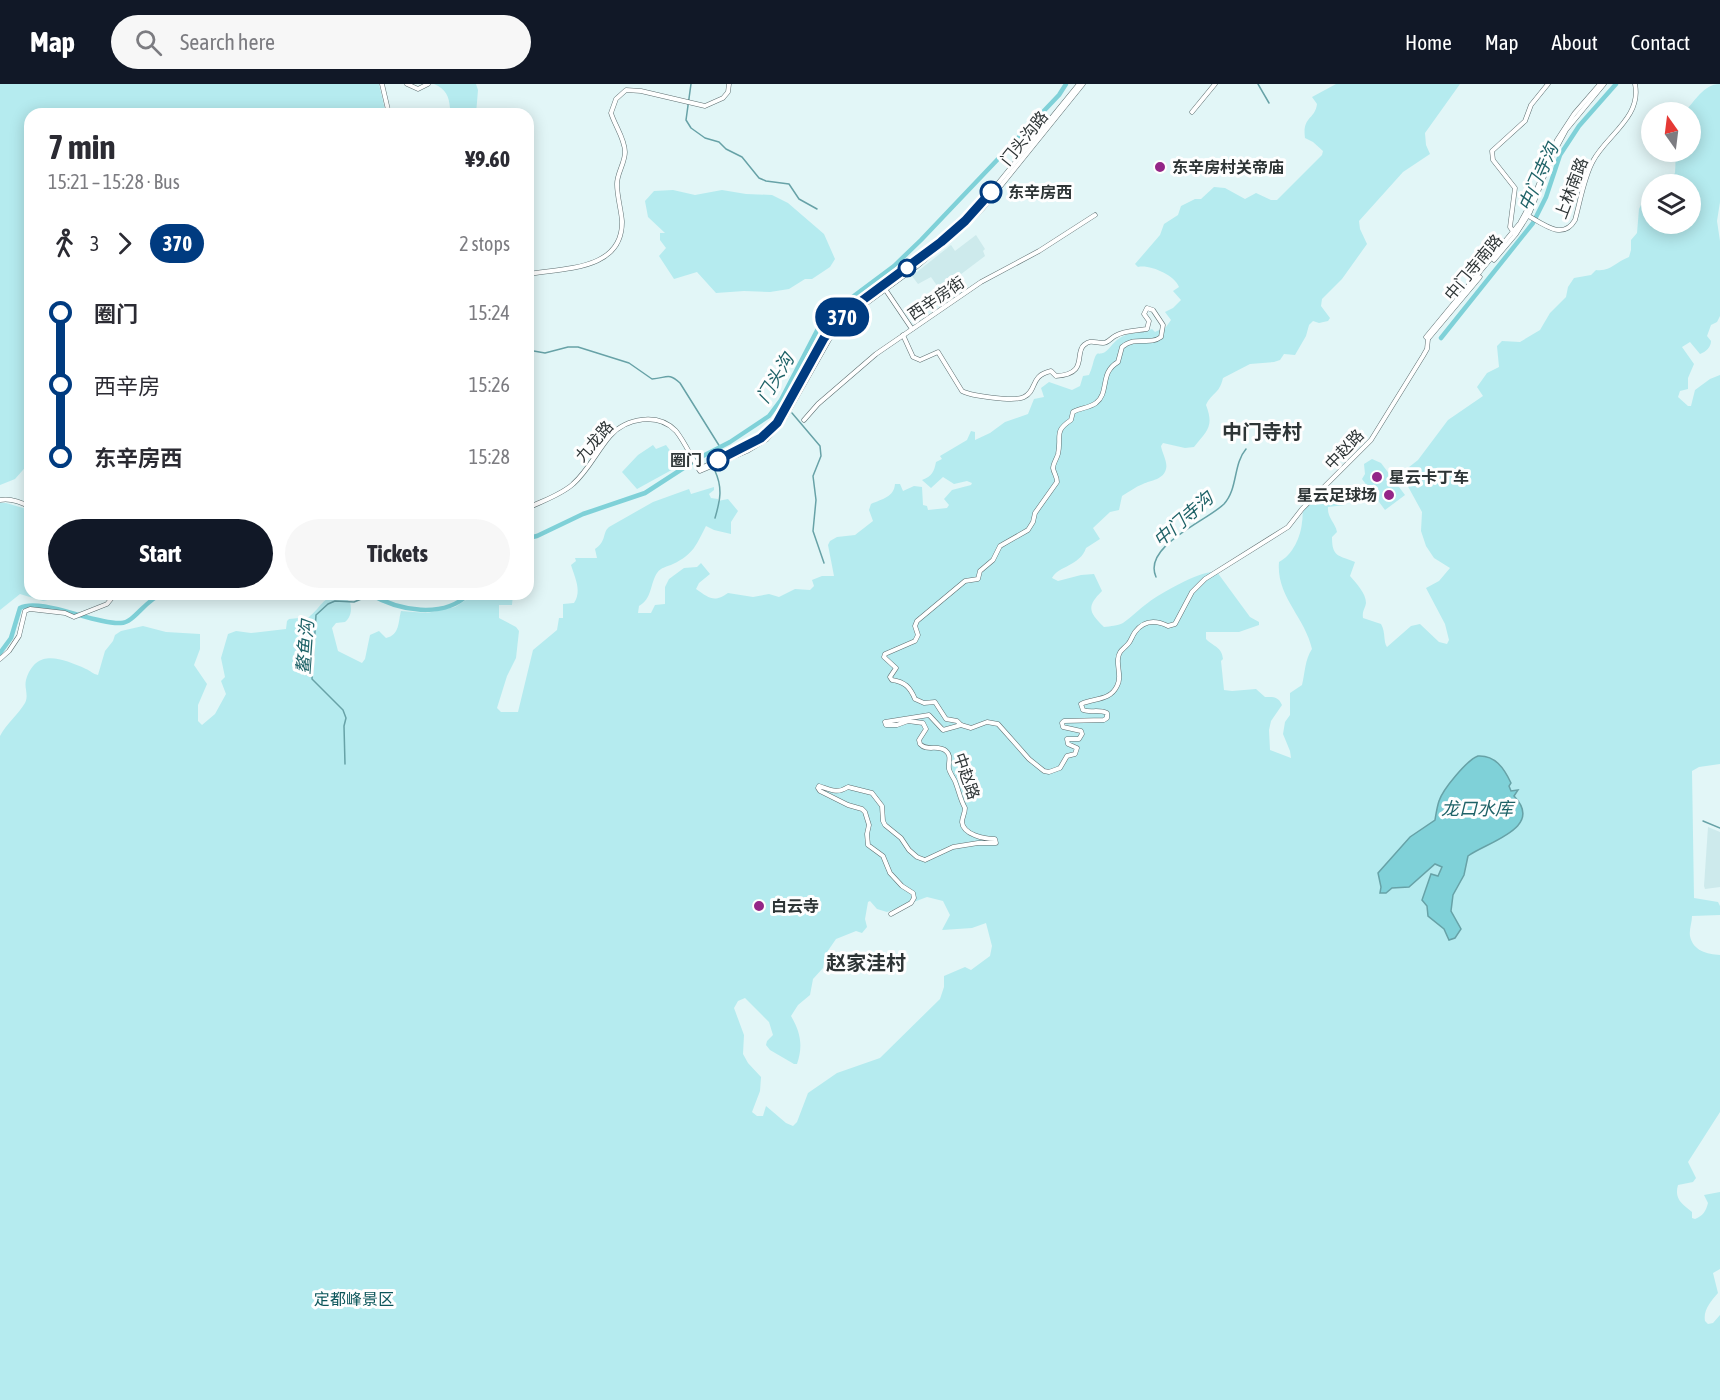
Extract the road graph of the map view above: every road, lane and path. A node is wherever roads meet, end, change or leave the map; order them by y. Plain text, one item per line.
1 (382, 84) edge
2 (407, 84) edge
3 (428, 84) edge
4 (729, 84) edge
5 (1081, 84) edge
6 (1215, 84) edge
7 (1548, 84) edge
8 (1602, 84) edge
9 (1635, 84) edge
10 (387, 108) edge
11 (1192, 112) dead end
12 (1095, 214) dead end
13 (1528, 216) junction
14 (1515, 233) junction
15 (534, 273) edge
16 (885, 289) junction
17 (912, 329) junction
18 (903, 335) junction
19 (1427, 338) joint
20 (804, 420) dead end
21 (699, 469) junction
22 (0, 500) edge
23 (24, 503) edge
24 (534, 505) edge
25 (110, 600) edge
26 (0, 659) edge
27 (961, 725) junction
28 (891, 914) dead end

1 - 10 street
2 - 3 street
4 - 15 street
5 - 16 street, 门头沟路
5 - 21 street, 门头沟路
6 - 11 street
7 - 14 street
8 - 13 street, 中门寺南路
9 - 13 street, 上林南路
12 - 17 street, 西辛房街
13 - 14 street, 中门寺南路
14 - 19 street, 中门寺南路
16 - 17 street
16 - 21 street, 门头沟路
17 - 18 street, 西辛房街
18 - 20 street, 西辛房街
18 - 27 street
19 - 27 street, 中赵路
21 - 24 street, 九龙路
22 - 23 street
25 - 26 street
27 - 28 street, 中赵路

